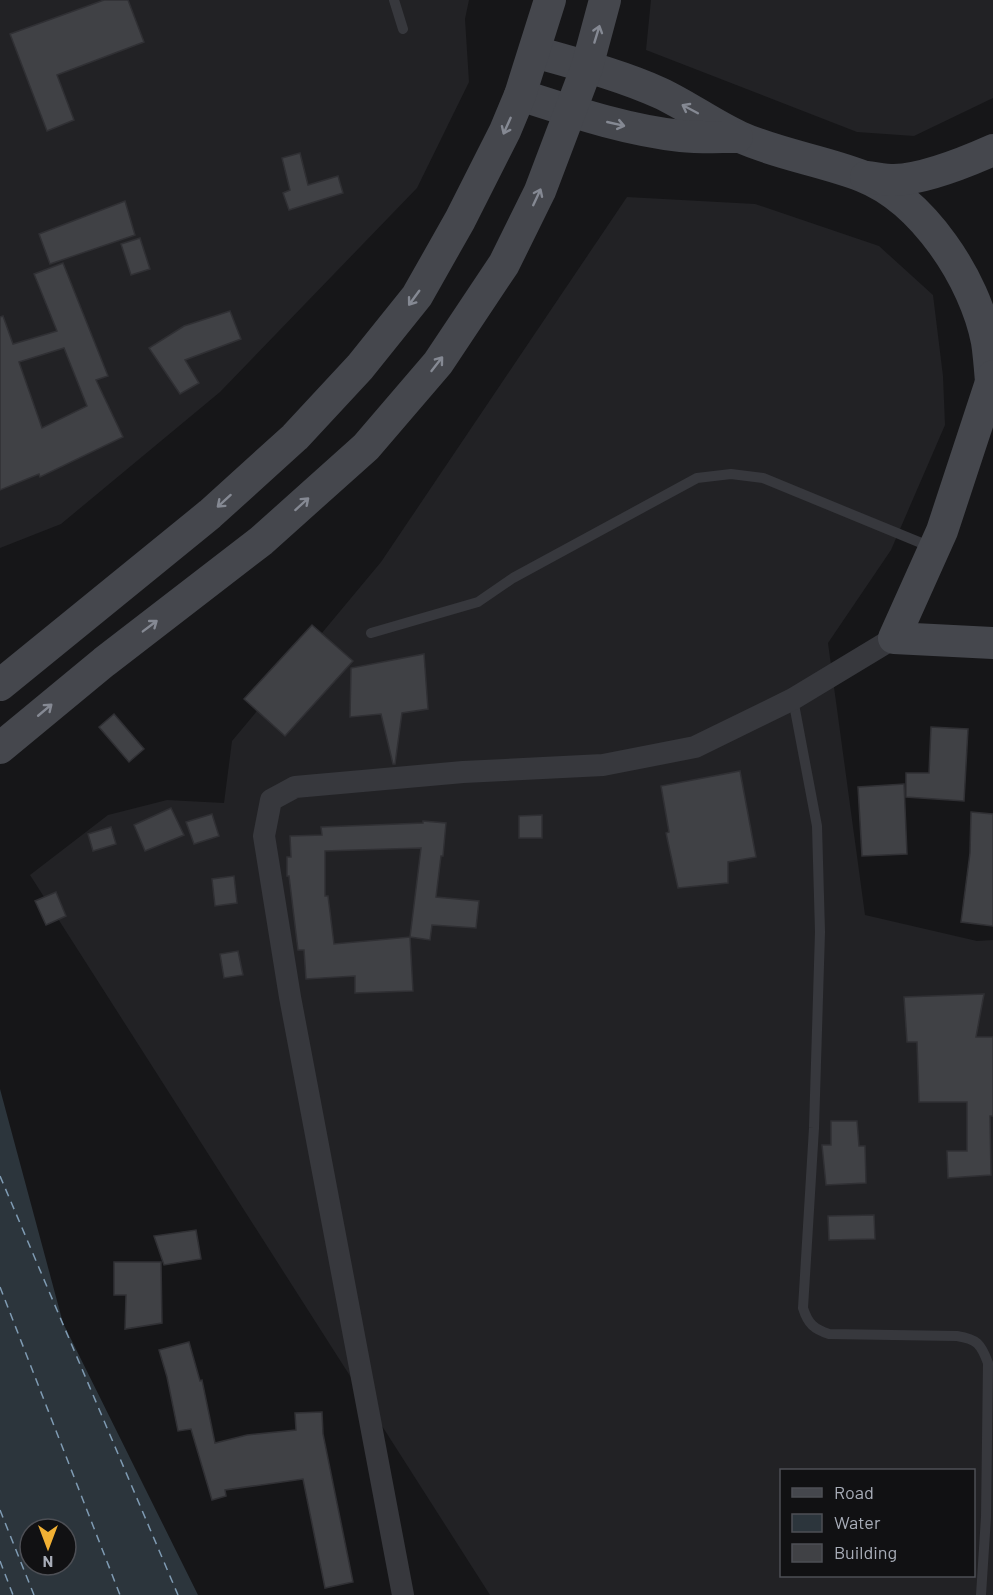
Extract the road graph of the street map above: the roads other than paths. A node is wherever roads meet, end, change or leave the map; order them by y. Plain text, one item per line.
1 (394, 0) edge
2 (550, 0) edge
3 (605, 0) edge
4 (402, 29) dead end
5 (535, 52) junction
6 (587, 67) junction
7 (520, 95) junction
8 (570, 111) junction
9 (741, 138) junction
10 (993, 150) edge
11 (863, 176) junction
12 (992, 379) edge
13 (934, 548) junction
14 (371, 633) dead end
15 (894, 638) junction
16 (993, 643) edge
17 (0, 685) edge
18 (793, 699) junction
19 (0, 748) edge
20 (403, 1595) edge
21 (981, 1595) edge

1 - 4 lane
2 - 5 main road
6 -> 3 main road
5 - 6 main road
5 - 7 main road
6 - 8 main road
9 -> 6 main road
7 - 8 main road
7 -> 17 main road
8 -> 9 main road
19 -> 8 main road
9 - 11 main road
10 - 11 main road
11 - 12 main road
12 - 13 main road
13 - 14 lane
13 - 15 main road
15 - 16 main road
15 - 18 street
18 - 20 street
18 - 21 lane

